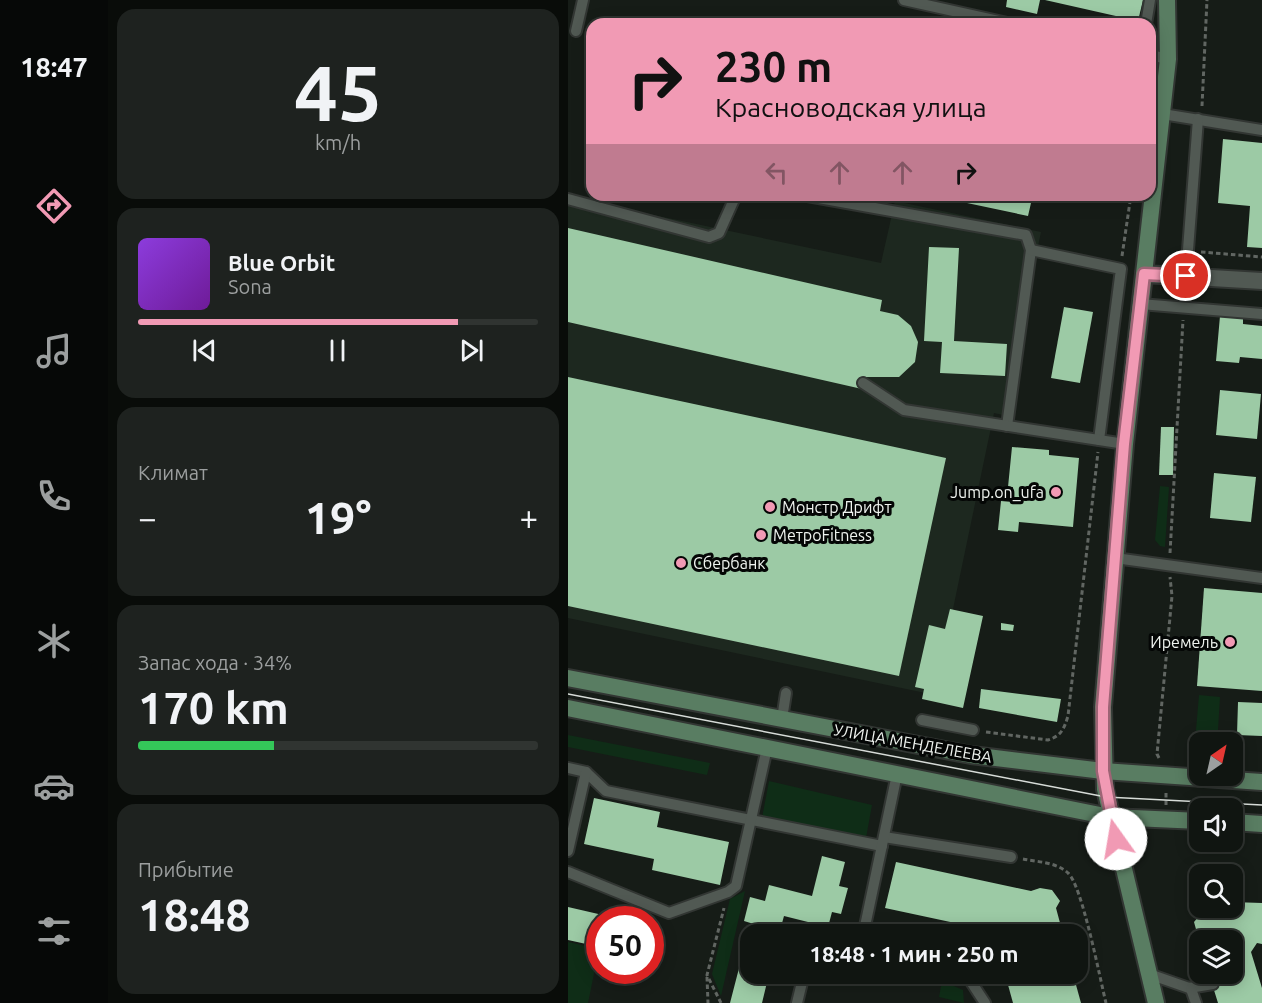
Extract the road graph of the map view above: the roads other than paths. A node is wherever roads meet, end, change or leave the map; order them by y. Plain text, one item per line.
1 (583, 0) edge
2 (904, 0) edge
3 (1150, 0) edge
4 (1167, 0) edge
5 (985, 18) edge
6 (1147, 18) edge
7 (576, 31) dead end
8 (1156, 56) edge
9 (1168, 59) junction
10 (1156, 113) edge
11 (1200, 120) junction
12 (1261, 130) edge
13 (568, 198) edge
14 (733, 201) edge
15 (837, 201) edge
16 (1149, 201) edge
17 (1031, 250) junction
18 (1144, 274) junction
19 (1186, 276) junction
20 (1261, 281) edge
21 (1140, 304) junction
22 (1261, 314) edge
23 (863, 383) dead end
24 (1007, 426) junction
25 (1099, 440) junction
26 (1124, 444) junction
27 (1115, 558) junction
28 (1261, 578) edge
29 (568, 678) edge
30 (786, 693) dead end
31 (568, 708) edge
32 (782, 719) junction
33 (922, 720) dead end
34 (973, 730) road end
35 (767, 748) junction
36 (568, 768) edge
37 (1103, 771) junction
38 (586, 772) junction
39 (897, 774) junction
40 (1261, 782) edge
41 (1110, 817) junction
42 (752, 819) junction
43 (1189, 820) edge
44 (1243, 823) edge
45 (1261, 824) edge
46 (883, 841) junction
47 (568, 852) edge
48 (1011, 857) road end
49 (568, 873) edge
50 (869, 924) edge
51 (1149, 974) junction
52 (802, 984) edge
53 (973, 984) edge
54 (1213, 984) dead end
55 (1192, 988) junction
56 (1154, 1002) edge
57 (797, 1003) edge
58 (985, 1003) edge
59 (1196, 1003) edge

1 - 7 lane
2 - 5 lane
3 - 6 lane
4 - 9 main road
8 - 9 lane
9 - 10 main road
10 - 11 lane
11 - 12 lane
11 - 19 lane
13 - 14 lane
15 - 17 lane
16 - 18 main road
17 - 24 lane
17 - 25 lane
18 - 19 street
18 - 21 main road
19 - 20 street
21 - 22 lane
21 - 26 main road
23 - 24 lane
24 - 25 lane
25 - 26 lane
26 - 27 main road
27 - 28 lane
27 - 37 main road
29 - 32 main road, УЛИЦА МЕНДЕЛЕЕВА
30 - 32 lane
31 - 35 main road, УЛИЦА МЕНДЕЛЕЕВА
32 - 37 main road, УЛИЦА МЕНДЕЛЕЕВА
33 - 34 lane
35 - 39 main road, УЛИЦА МЕНДЕЛЕЕВА
35 - 42 lane
36 - 38 lane
37 - 40 main road, УЛИЦА МЕНДЕЛЕЕВА
37 - 41 main road
38 - 42 lane
38 - 47 lane
39 - 41 main road, УЛИЦА МЕНДЕЛЕЕВА
39 - 46 lane
41 - 43 main road, УЛИЦА МЕНДЕЛЕЕВА
41 - 51 main road
42 - 46 lane
42 - 49 lane
44 - 45 main road
46 - 48 lane
46 - 50 lane
51 - 55 lane
51 - 56 main road
52 - 57 lane
53 - 58 lane
54 - 55 lane
55 - 59 lane

